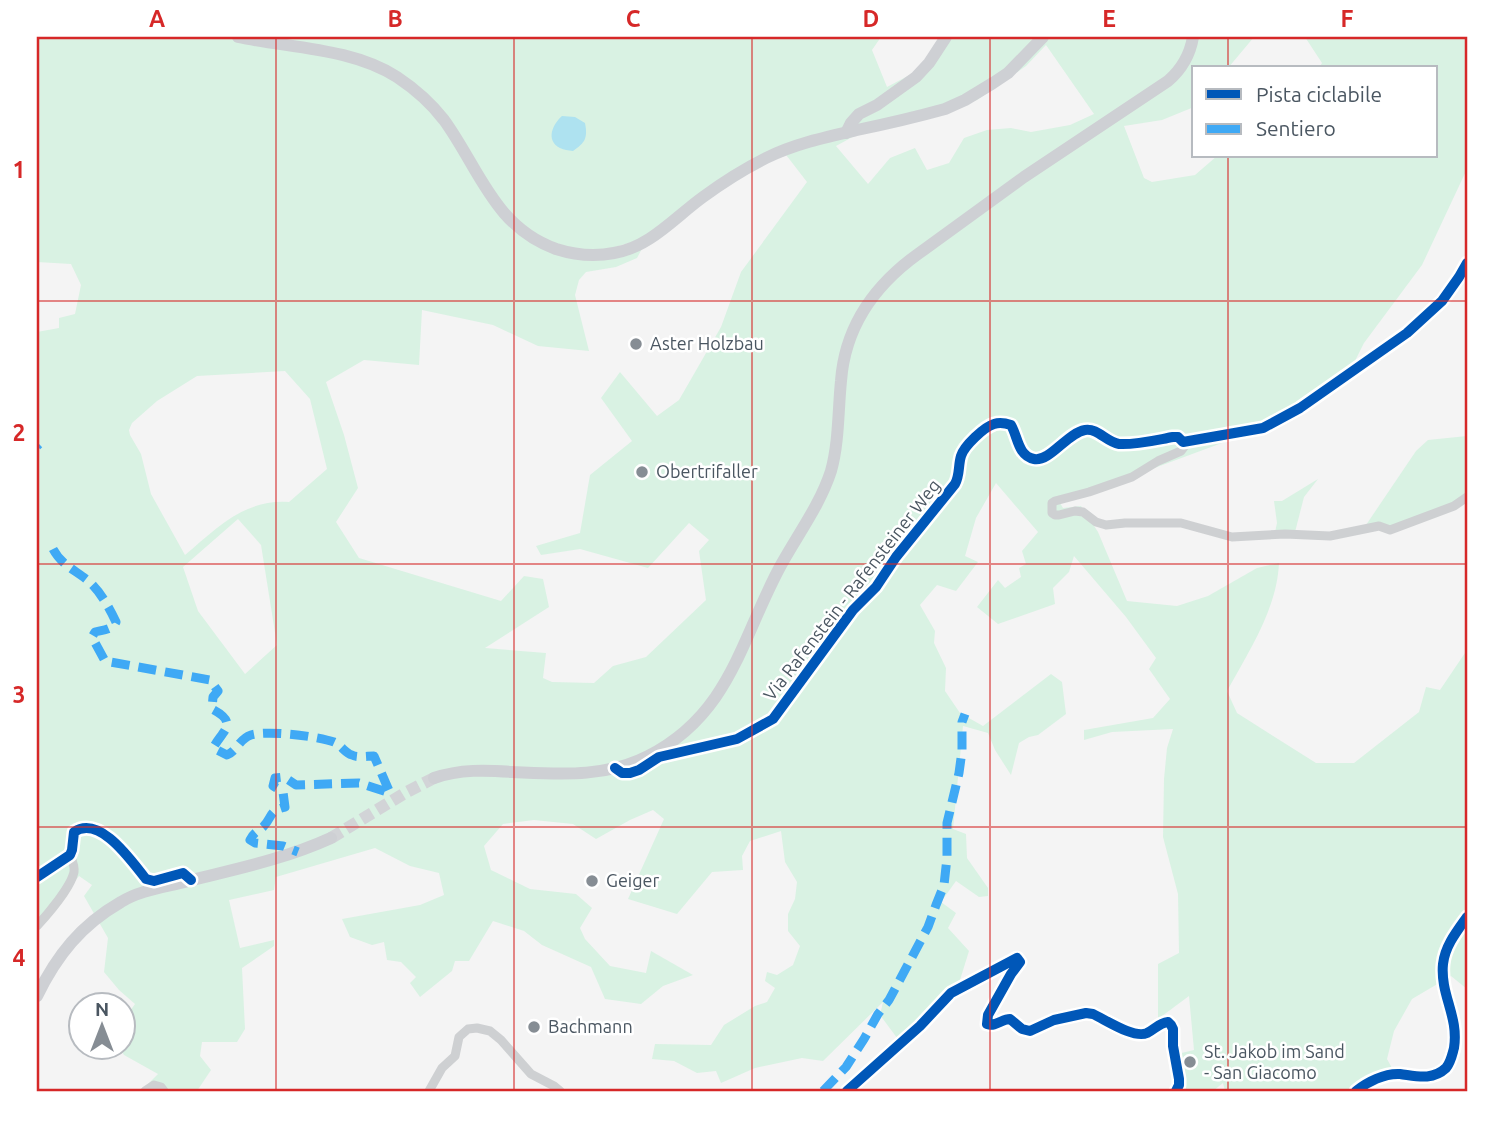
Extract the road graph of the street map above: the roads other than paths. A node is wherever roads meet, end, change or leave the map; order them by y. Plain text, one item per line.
1 (946, 37) edge
2 (1043, 37) edge
3 (1193, 37) edge
4 (245, 38) edge
5 (846, 133) junction
6 (1467, 263) edge
7 (1183, 442) junction
8 (1467, 497) edge
9 (615, 768) junction
10 (434, 778) tunnel mouth
11 (331, 838) tunnel mouth
12 (70, 855) junction
13 (37, 877) edge
14 (191, 880) junction
15 (1467, 917) edge
16 (37, 926) edge
17 (37, 996) edge
18 (145, 1091) edge
19 (164, 1091) edge
20 (429, 1091) edge
21 (560, 1091) edge
22 (847, 1091) edge
23 (1176, 1091) edge
24 (1356, 1091) edge

1 - 5 main road
2 - 5 main road
3 - 9 main road
4 - 5 main road
6 - 7 street
7 - 8 street
7 - 9 street, Via Rafenstein - Rafensteiner Weg
9 - 10 main road
11 - 14 main road
12 - 13 street
12 - 14 street
12 - 16 street
14 - 17 main road
15 - 24 street
18 - 19 street
20 - 21 street
22 - 23 street

